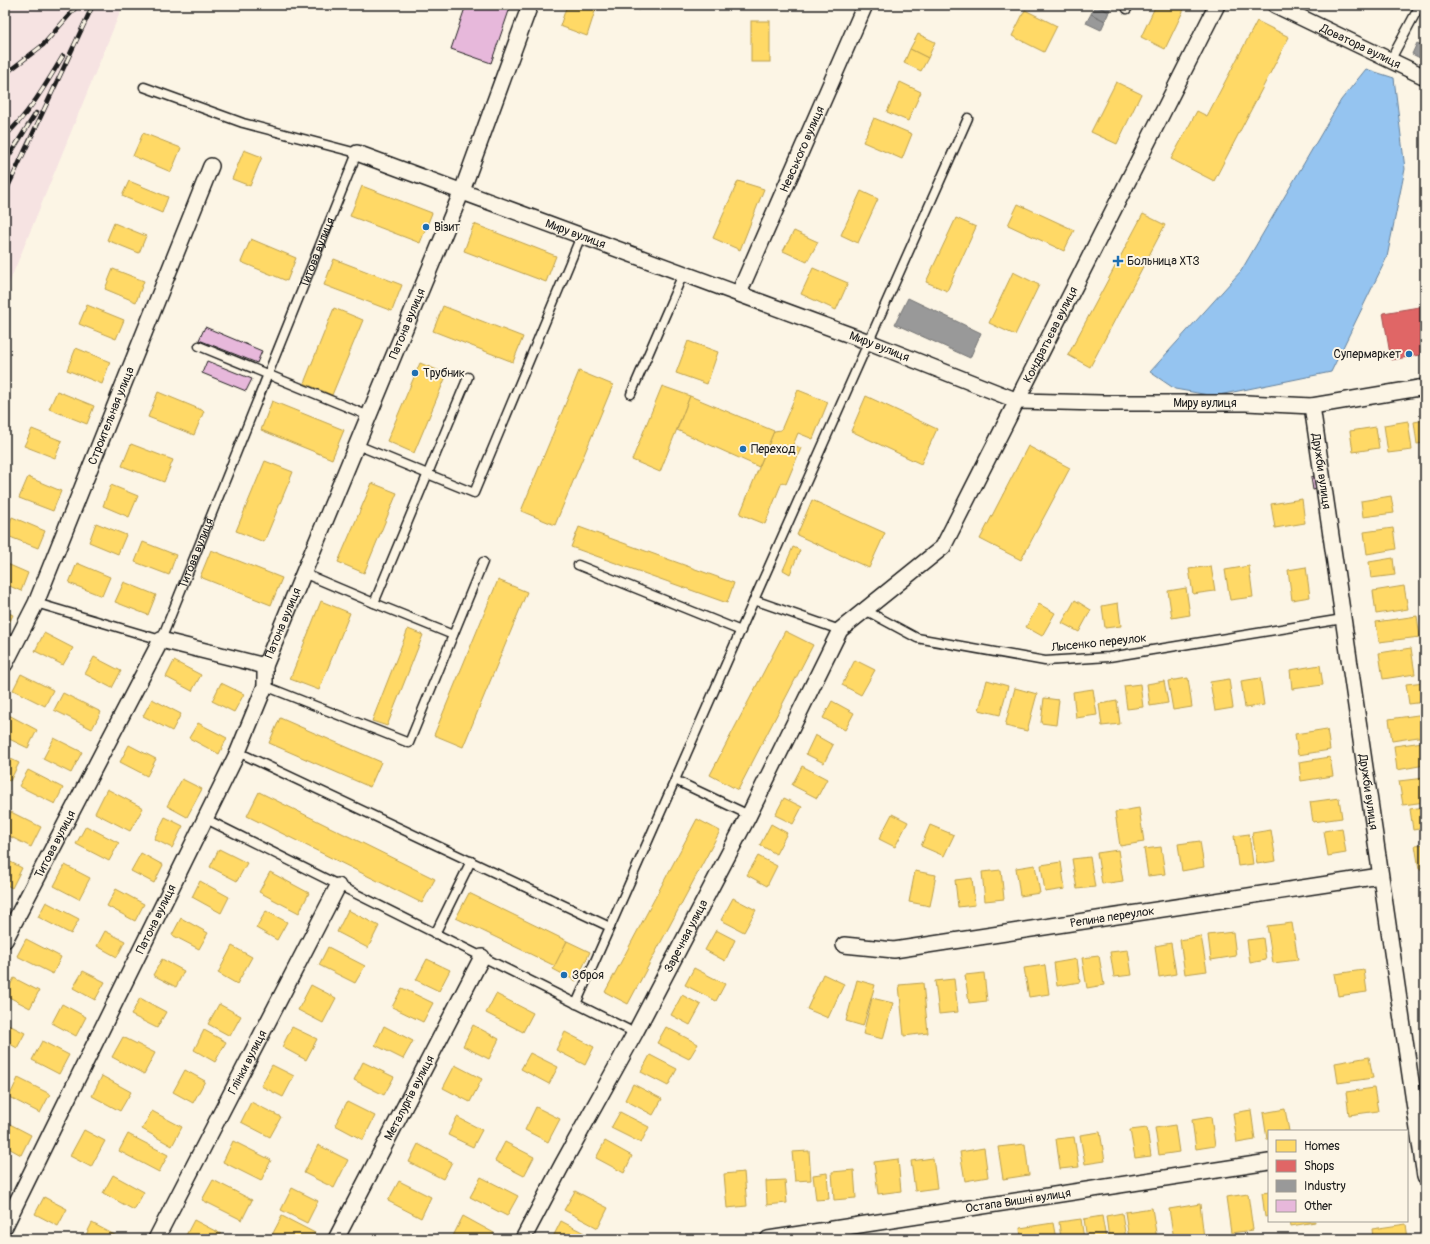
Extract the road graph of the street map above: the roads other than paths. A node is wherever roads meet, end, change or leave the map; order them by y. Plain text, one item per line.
1 (530, 5) edge
2 (865, 5) edge
3 (1217, 5) edge
4 (1274, 5) edge
5 (1420, 5) edge
6 (1391, 59) junction
7 (1425, 77) edge
8 (144, 87) dead end
9 (968, 118) dead end
10 (357, 153) junction
11 (211, 166) dead end
12 (462, 191) junction
13 (581, 236) junction
14 (683, 274) junction
15 (738, 293) junction
16 (868, 342) junction
17 (198, 346) dead end
18 (267, 374) junction
19 (468, 377) dead end
20 (1425, 387) edge
21 (631, 394) dead end
22 (1018, 401) junction
23 (1312, 406) junction
24 (368, 416) junction
25 (357, 445) junction
26 (428, 474) junction
27 (483, 562) dead end
28 (578, 565) dead end
29 (303, 573) junction
30 (754, 600) junction
31 (36, 603) junction
32 (374, 603) junction
33 (865, 610) junction
34 (1343, 619) junction
35 (840, 630) junction
36 (741, 631) junction
37 (453, 635) junction
38 (162, 640) junction
39 (5, 664) edge
40 (264, 666) junction
41 (265, 686) junction
42 (238, 752) junction
43 (675, 780) junction
44 (749, 815) junction
45 (206, 819) junction
46 (471, 861) junction
47 (1380, 876) junction
48 (338, 886) junction
49 (610, 927) junction
50 (435, 934) junction
51 (5, 940) edge
52 (844, 944) dead end
53 (482, 957) junction
54 (576, 1004) junction
55 (635, 1033) junction
56 (1417, 1140) edge
57 (1268, 1162) edge
58 (1425, 1177) edge
59 (5, 1226) edge
60 (156, 1239) edge
61 (336, 1239) edge
62 (524, 1239) edge
63 (768, 1239) edge

1 - 12 street, Патона вулиця
2 - 15 street, Невського вулиця
3 - 22 street, Кондратьєва вулиця
4 - 6 street, Доватора вулиця
5 - 6 lane
6 - 7 street, Доватора вулиця
8 - 10 lane
9 - 16 lane
10 - 12 street, Миру вулиця
10 - 18 lane, Титова вулиця
11 - 31 street, Строительная улица
12 - 13 street, Миру вулиця
12 - 24 street, Патона вулиця
13 - 14 street, Миру вулиця
13 - 26 lane
14 - 15 street, Миру вулиця
14 - 21 lane
15 - 16 street, Миру вулиця
16 - 22 street, Миру вулиця
16 - 30 lane
17 - 18 lane
18 - 24 lane
18 - 38 lane, Титова вулиця
19 - 26 lane
20 - 23 street, Миру вулиця
22 - 23 street, Миру вулиця
22 - 33 street, Кондратьєва вулиця
23 - 34 street, Дружби вулиця
24 - 25 street, Патона вулиця
25 - 26 lane
25 - 29 street, Патона вулиця
26 - 32 lane
27 - 37 lane
28 - 36 lane
29 - 32 lane
29 - 40 street, Патона вулиця
30 - 35 lane
30 - 36 lane
31 - 38 lane
31 - 39 street, Строительная улица
32 - 37 lane
33 - 34 lane, Лысенко переулок
33 - 35 street, Кондратьєва вулиця
34 - 47 street, Дружби вулиця
35 - 44 street, Заречная улица
36 - 43 lane
37 - 41 lane
38 - 40 street
38 - 51 street, Титова вулиця
40 - 41 street, Патона вулиця
41 - 42 street, Патона вулиця
42 - 45 street, Патона вулиця
42 - 46 lane
43 - 44 lane
43 - 49 lane
44 - 55 street, Заречная улица
45 - 48 lane
45 - 59 street, Патона вулиця
46 - 49 lane
46 - 50 lane
47 - 52 street, Репина переулок
47 - 56 street, Дружби вулиця
48 - 50 lane
48 - 60 street, Глінки вулиця
49 - 54 lane
50 - 53 lane
53 - 54 lane
53 - 61 street, Металургів вулиця
54 - 55 lane
55 - 62 street, Заречная улица
56 - 58 street, Дружби вулиця
57 - 63 street, Остапа Вишні вулиця

